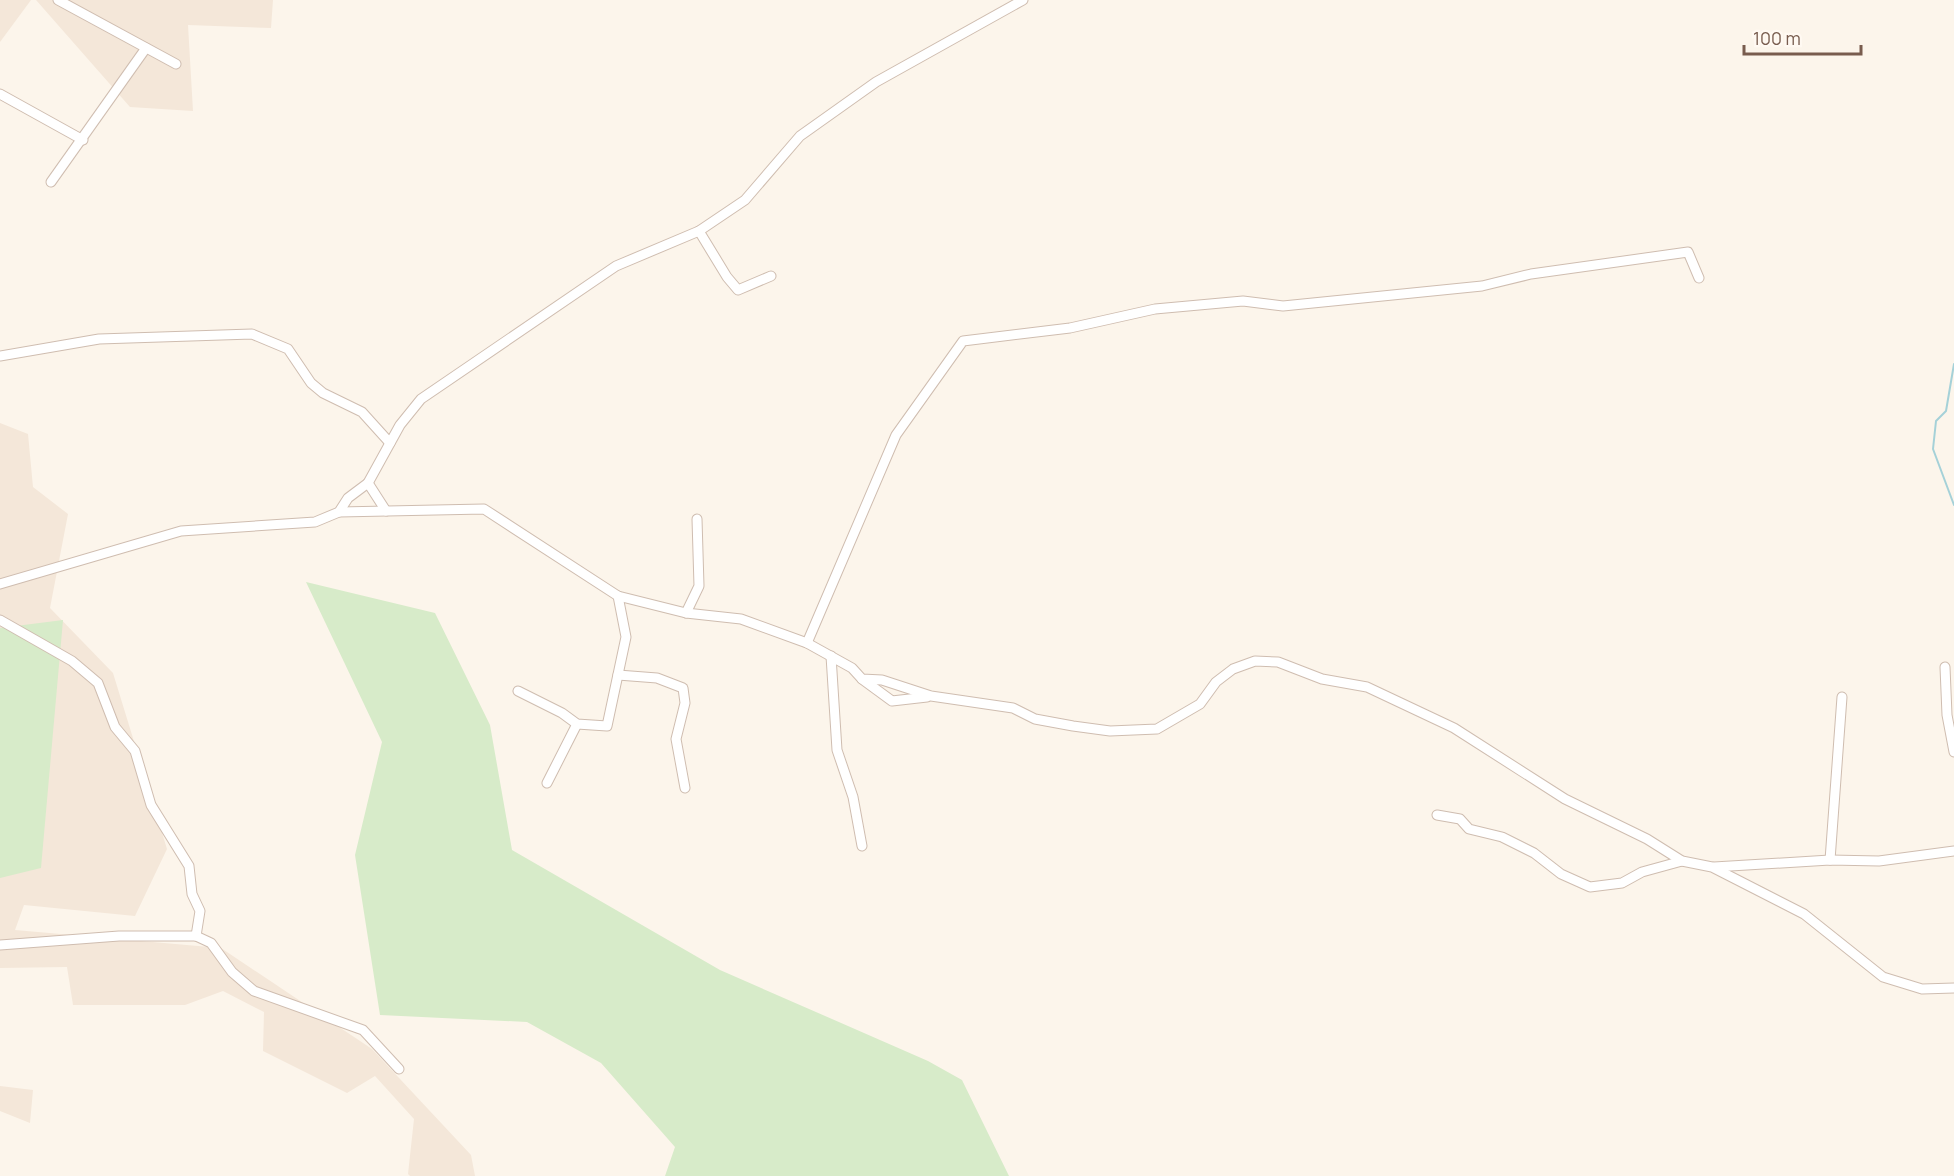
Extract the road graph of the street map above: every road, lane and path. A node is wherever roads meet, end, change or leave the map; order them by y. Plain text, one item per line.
1 (58, 0) edge
2 (1023, 0) edge
3 (146, 48) junction
4 (176, 64) dead end
5 (0, 94) edge
6 (83, 140) junction
7 (51, 183) dead end
8 (699, 231) junction
9 (771, 276) dead end
10 (1699, 278) dead end
11 (0, 356) edge
12 (390, 443) junction
13 (368, 483) junction
14 (386, 511) junction
15 (339, 512) junction
16 (697, 519) dead end
17 (0, 584) edge
18 (618, 596) junction
19 (686, 614) junction
20 (0, 620) edge
21 (807, 643) junction
22 (831, 656) junction
23 (1945, 667) dead end
24 (618, 675) junction
25 (862, 679) junction
26 (518, 691) dead end
27 (931, 696) junction
28 (1842, 697) dead end
29 (577, 724) junction
30 (1954, 752) edge
31 (547, 783) dead end
32 (685, 788) dead end
33 (1437, 815) dead end
34 (862, 846) dead end
35 (1954, 851) edge
36 (1830, 860) junction
37 (1682, 861) junction
38 (1712, 867) junction
39 (196, 936) junction
40 (0, 945) edge
41 (1954, 987) edge
42 (399, 1069) dead end

1 - 3 street
2 - 8 street
3 - 4 street
3 - 6 street
5 - 6 street
6 - 7 street
8 - 9 street
8 - 12 street
10 - 21 street
11 - 12 street
12 - 13 street
13 - 14 street
13 - 15 street
14 - 15 street
14 - 18 street
15 - 17 street
16 - 19 street
18 - 19 street
18 - 24 street
19 - 21 street
20 - 39 street
21 - 22 street
22 - 25 street
22 - 34 street
23 - 30 street
24 - 29 street
24 - 32 street
25 - 27 street
25 - 27 street
26 - 29 street
27 - 37 street
28 - 36 street
29 - 31 street
33 - 37 street
35 - 36 street
36 - 38 street
37 - 38 street
38 - 41 street
39 - 40 street
39 - 42 street

